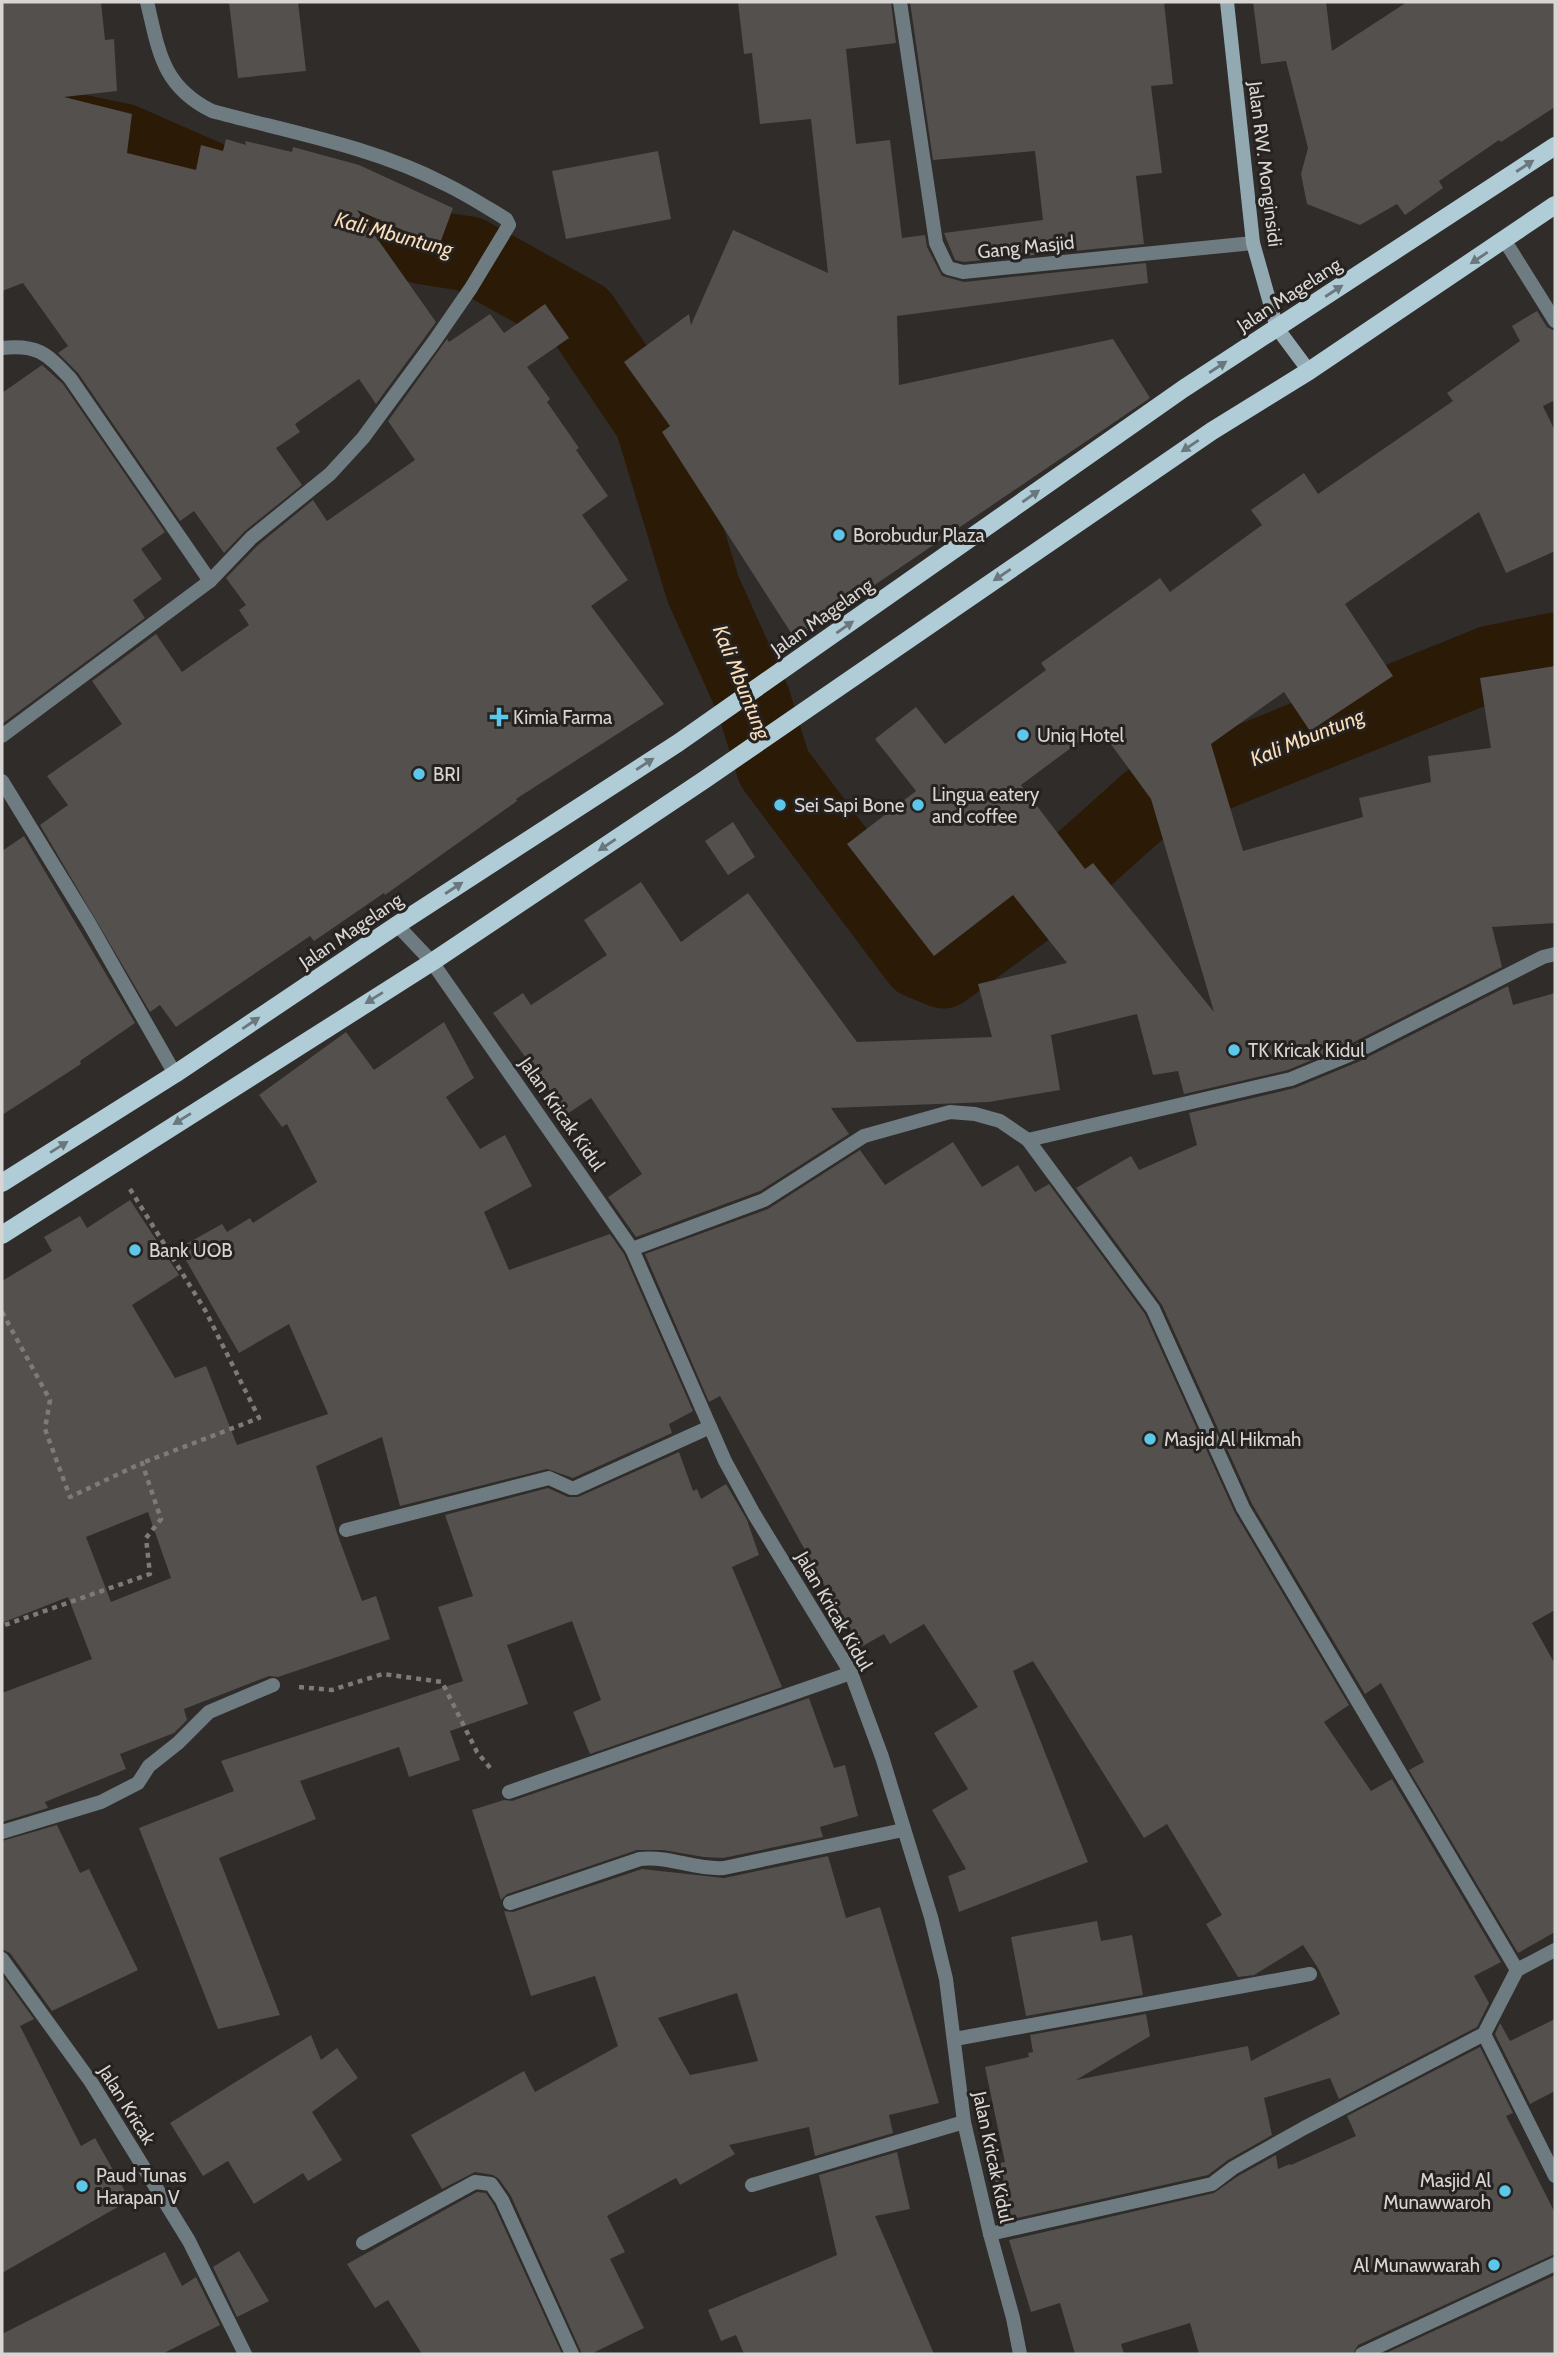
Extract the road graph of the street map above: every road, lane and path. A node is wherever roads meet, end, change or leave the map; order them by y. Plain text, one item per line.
1 (147, 2) edge
2 (900, 2) edge
3 (1227, 2) edge
4 (1555, 146) edge
5 (1555, 205) edge
6 (1505, 241) junction
7 (1253, 243) junction
8 (1555, 321) edge
9 (1277, 328) junction
10 (2, 348) edge
11 (1310, 371) junction
12 (210, 581) junction
13 (2, 737) edge
14 (2, 782) edge
15 (397, 925) junction
16 (1555, 954) edge
17 (432, 962) junction
18 (175, 1074) junction
19 (1028, 1140) junction
20 (114, 1162) junction
21 (2, 1183) edge
22 (2, 1235) edge
23 (632, 1249) junction
24 (2, 1312) edge
25 (710, 1427) junction
26 (142, 1463) junction
27 (346, 1530) dead end
28 (2, 1626) edge
29 (851, 1673) junction
30 (273, 1685) joint
31 (509, 1792) joint
32 (903, 1830) junction
33 (2, 1832) edge
34 (510, 1903) dead end
35 (1555, 1950) edge
36 (2, 1959) edge
37 (1517, 1970) junction
38 (1310, 1974) dead end
39 (1484, 2034) junction
40 (955, 2039) junction
41 (964, 2122) junction
42 (1555, 2176) edge
43 (752, 2185) dead end
44 (990, 2234) junction
45 (363, 2243) dead end
46 (1555, 2264) edge
47 (245, 2354) edge
48 (572, 2354) edge
49 (1020, 2354) edge
50 (1362, 2354) edge

1 - 12 street
2 - 7 street, Gang Masjid
3 - 7 main road, Jalan RW. Monginsidi
9 -> 4 main road, Jalan Magelang
5 - 6 main road
6 - 8 street
6 -> 11 main road
7 - 9 main road, Jalan RW. Monginsidi
9 - 11 main road
15 -> 9 main road, Jalan Magelang
10 - 12 street
11 -> 17 main road
12 - 13 street
14 - 18 street
15 - 17 street, Jalan Kricak Kidul
18 -> 15 main road, Jalan Magelang
16 - 19 street
17 -> 20 main road
17 - 23 street, Jalan Kricak Kidul
21 -> 18 main road, Jalan Magelang
19 - 23 street
19 - 37 street
20 - 22 main road
20 - 26 path
23 - 25 street, Jalan Kricak Kidul
24 - 26 path
25 - 27 street
25 - 29 street, Jalan Kricak Kidul
26 - 28 path
29 - 31 street
29 - 32 street, Jalan Kricak Kidul
30 - 31 path
30 - 33 street
32 - 34 street
32 - 40 street, Jalan Kricak Kidul
35 - 37 street
36 - 47 street, Jalan Kricak
37 - 39 street
38 - 40 street
39 - 42 street
39 - 44 street
40 - 41 street, Jalan Kricak Kidul
41 - 43 street
41 - 44 street, Jalan Kricak Kidul
44 - 49 street, Jalan Kricak Kidul
45 - 48 street
46 - 50 street

